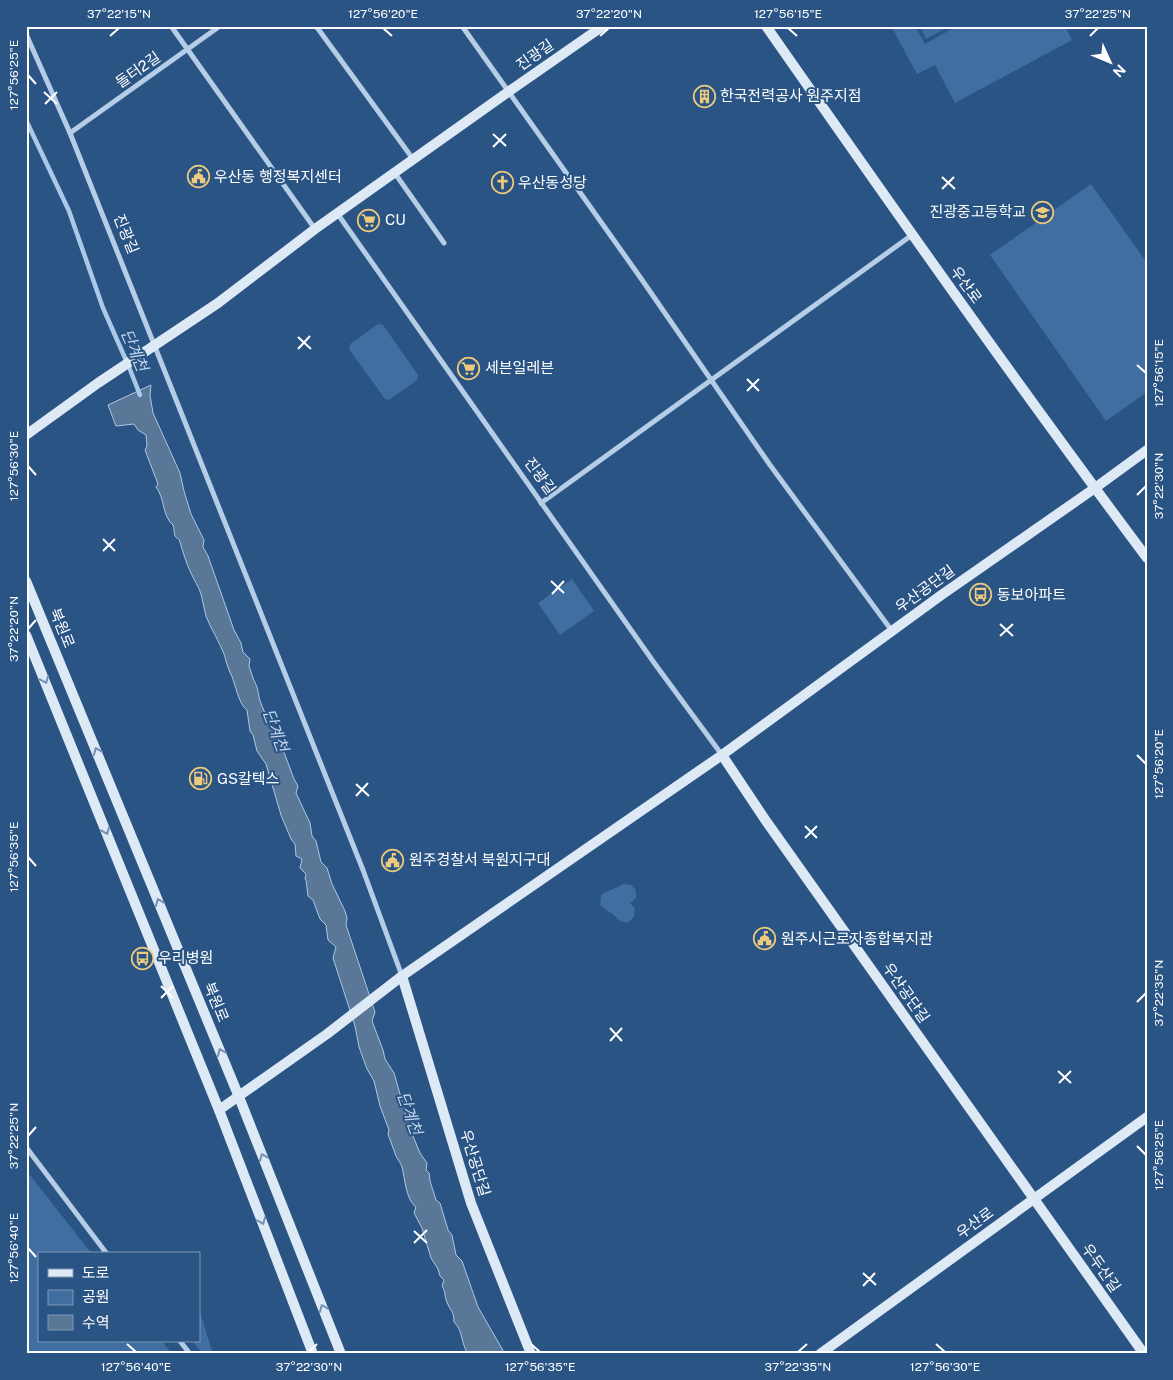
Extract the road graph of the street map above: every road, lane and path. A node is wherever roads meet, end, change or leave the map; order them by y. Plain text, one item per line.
1 (172, 26) edge
2 (220, 26) edge
3 (316, 26) edge
4 (462, 26) edge
5 (603, 26) edge
6 (766, 26) edge
7 (26, 34) edge
8 (188, 50) junction
9 (508, 92) junction
10 (70, 133) junction
11 (413, 160) junction
12 (394, 172) junction
13 (337, 213) junction
14 (315, 229) junction
15 (912, 235) junction
16 (444, 243) dead end
17 (152, 347) junction
18 (712, 380) junction
19 (26, 435) edge
20 (1147, 450) edge
21 (1094, 488) junction
22 (541, 503) junction
23 (1147, 558) edge
24 (26, 581) edge
25 (892, 631) junction
26 (26, 635) edge
27 (722, 755) junction
28 (402, 976) junction
29 (239, 1097) junction
30 (219, 1110) junction
31 (1147, 1117) edge
32 (26, 1147) edge
33 (1034, 1199) junction
34 (105, 1252) edge
35 (181, 1342) edge
36 (190, 1354) edge
37 (313, 1354) edge
38 (341, 1354) edge
39 (531, 1354) edge
40 (820, 1354) edge
41 (1144, 1354) edge

1 - 8 street
2 - 8 street, 돌터2길
3 - 11 street
4 - 9 street, 진광길
5 - 9 street, 진광길
6 - 15 street, 우산로
7 - 10 street, 진광길
8 - 10 street, 돌터2길
8 - 14 street
9 - 11 street, 진광길
9 - 18 street, 진광길
10 - 17 street, 진광길
11 - 12 street, 진광길
12 - 13 street, 진광길
12 - 16 street
13 - 14 street, 진광길
13 - 22 street, 진광길
14 - 17 street, 진광길
15 - 18 street
15 - 21 street, 우산로
17 - 19 street, 진광길
17 - 28 street
18 - 22 street
18 - 25 street, 진광길
20 - 21 street, 우산공단길
21 - 23 street, 우산로
21 - 25 street, 우산공단길
22 - 27 street, 진광길
29 -> 24 street, 북원로
25 - 27 street, 우산공단길
26 -> 30 street
27 - 28 street, 우산공단길
27 - 33 street, 우산공단길
28 - 29 street, 우산공단길
28 - 39 street, 우산공단길
29 - 30 street
38 -> 29 street, 북원로
30 -> 37 street
31 - 33 street, 우산로
32 - 34 street
33 - 40 street, 우산로
33 - 41 street, 우두산길
35 - 36 street

